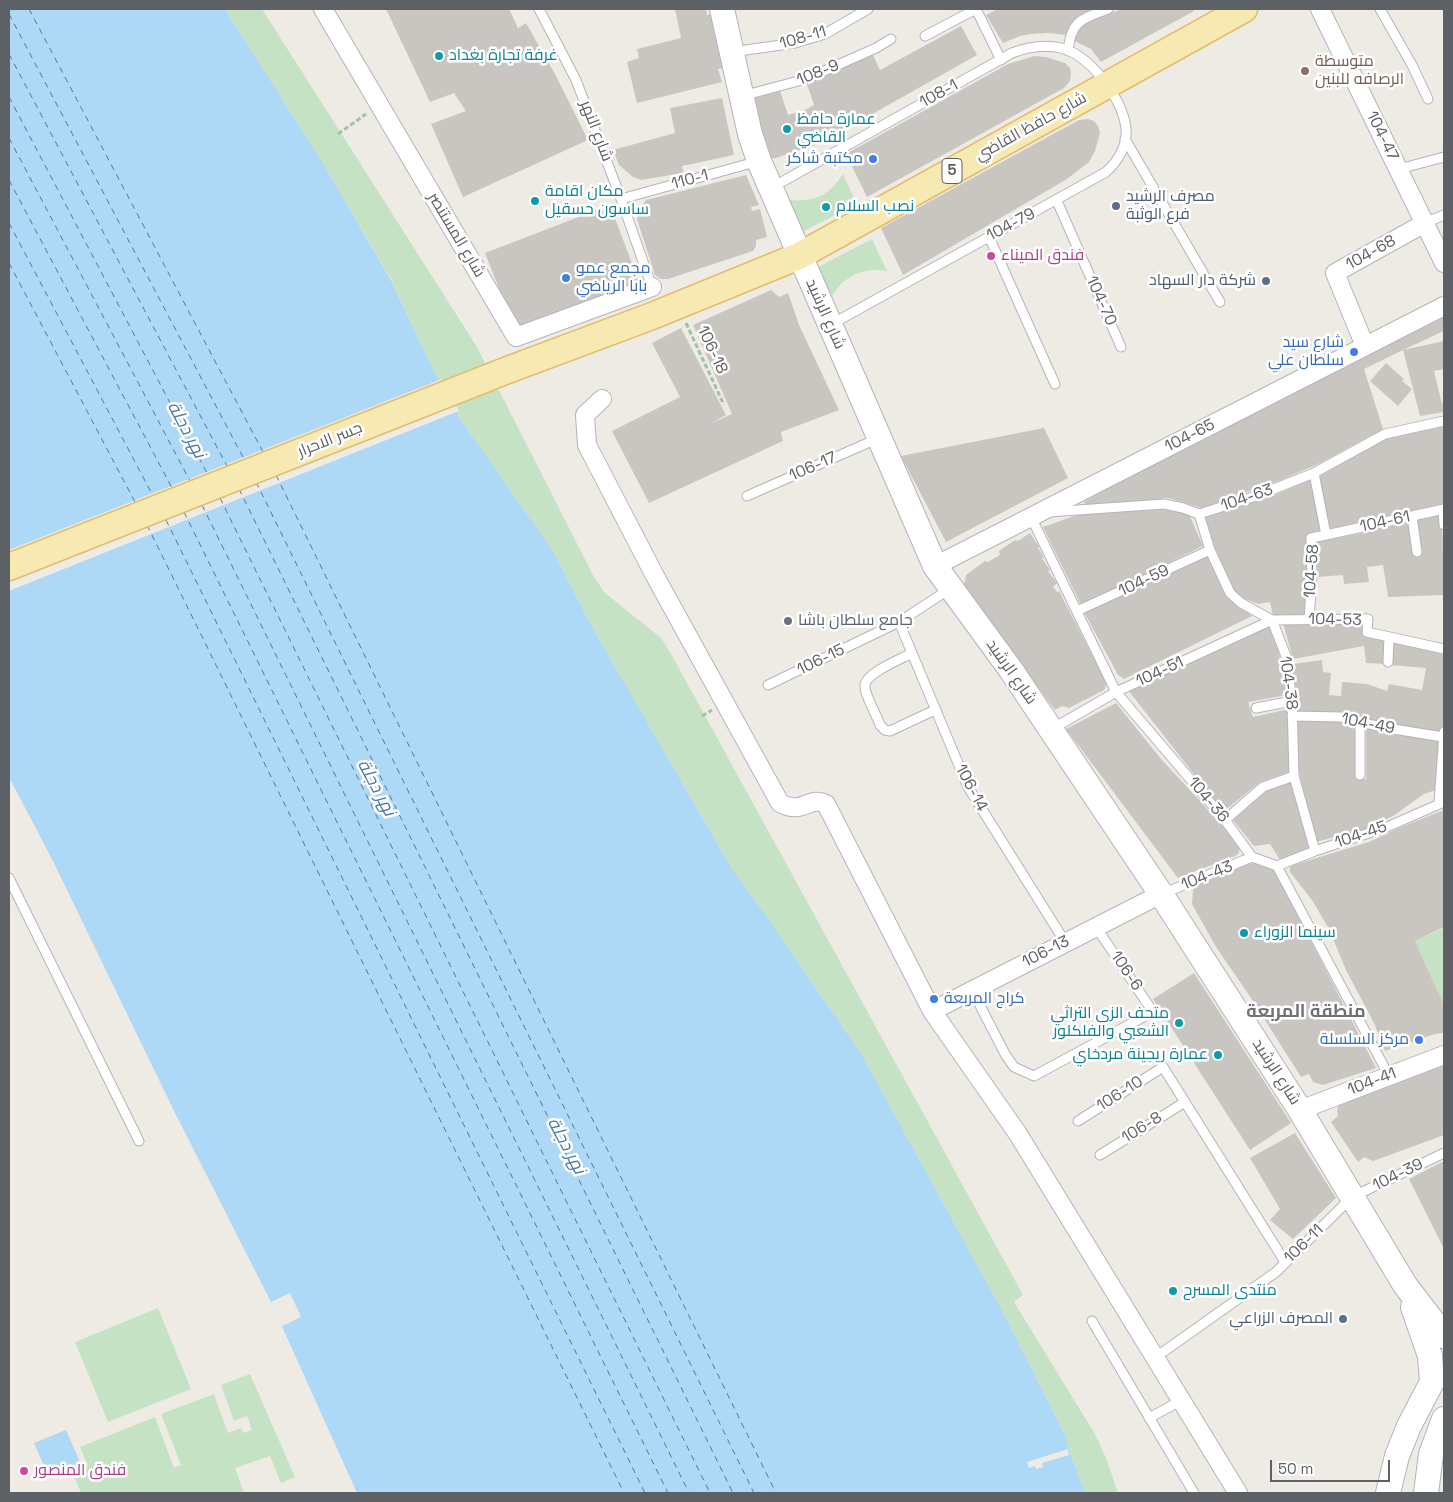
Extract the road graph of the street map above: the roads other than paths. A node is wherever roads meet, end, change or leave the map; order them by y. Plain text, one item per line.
1 (323, 9) edge
2 (539, 9) edge
3 (724, 9) edge
4 (868, 9) edge
5 (976, 9) edge
6 (1108, 9) edge
7 (1244, 9) edge
8 (1320, 9) edge
9 (1380, 9) edge
10 (1094, 11) edge
11 (925, 36) dead end
12 (891, 39) dead end
13 (1068, 51) junction
14 (732, 52) junction
15 (1001, 60) junction
16 (1106, 85) junction
17 (741, 96) junction
18 (1428, 99) dead end
19 (1126, 138) junction
20 (1444, 157) edge
21 (759, 161) junction
22 (1399, 169) junction
23 (770, 189) junction
24 (621, 198) junction
25 (1057, 201) junction
26 (1444, 215) edge
27 (1425, 223) junction
28 (989, 237) junction
29 (799, 256) junction
30 (1444, 263) edge
31 (652, 287) joint
32 (1220, 302) dead end
33 (1444, 306) edge
34 (652, 316) joint
35 (830, 325) junction
36 (1365, 346) junction
37 (1121, 347) dead end
38 (1055, 384) dead end
39 (602, 399) dead end
40 (1444, 421) edge
41 (880, 438) junction
42 (1314, 473) junction
43 (747, 496) dead end
44 (1444, 509) edge
45 (1199, 514) junction
46 (1035, 515) junction
47 (1412, 516) junction
48 (1444, 525) edge
49 (1326, 535) junction
50 (1210, 550) junction
51 (1417, 552) dead end
52 (935, 566) junction
53 (9, 567) edge
54 (951, 588) junction
55 (1077, 611) junction
56 (1309, 619) junction
57 (1272, 620) junction
58 (899, 622) junction
59 (1389, 637) junction
60 (1444, 649) edge
61 (912, 653) junction
62 (1388, 662) dead end
63 (768, 685) dead end
64 (1116, 692) junction
65 (1292, 701) junction
66 (1256, 708) dead end
67 (935, 710) junction
68 (1292, 716) junction
69 (1360, 722) junction
70 (1051, 729) junction
71 (1444, 734) edge
72 (1360, 775) dead end
73 (1294, 776) junction
74 (1442, 803) edge
75 (1225, 820) junction
76 (1315, 851) junction
77 (1252, 857) junction
78 (1277, 866) junction
79 (9, 878) edge
80 (1161, 894) junction
81 (1096, 927) junction
82 (1064, 942) junction
83 (972, 990) junction
84 (932, 1011) junction
85 (1444, 1055) edge
86 (1389, 1076) junction
87 (1185, 1102) junction
88 (1300, 1110) junction
89 (1078, 1121) dead end
90 (139, 1141) dead end
91 (1444, 1153) edge
92 (1100, 1155) dead end
93 (1352, 1197) junction
94 (1286, 1262) junction
95 (1405, 1285) junction
96 (1436, 1320) edge
97 (1092, 1321) dead end
98 (1444, 1336) edge
99 (1156, 1357) junction
100 (1436, 1387) edge
101 (1182, 1400) junction
102 (1149, 1418) junction
103 (1444, 1419) edge
104 (1194, 1493) edge
105 (1238, 1493) edge
106 (1388, 1493) edge
107 (1426, 1493) edge

1 - 31 street, شارع المستنصر
2 - 24 lane, شارع النهر
3 - 14 main road, شارع الرشيد
4 - 14 lane, 108-11
5 - 11 lane
5 - 15 lane
6 - 10 lane
7 - 16 main road, شارع حافظ القاضي / 5
8 - 22 street, 104-47
9 - 18 lane
10 - 13 lane
12 - 17 lane, 108-9
13 - 15 lane, 108-1
13 - 16 lane, 108-1
14 - 17 main road, شارع الرشيد
15 - 23 lane, 108-1
16 - 19 lane
16 - 29 main road, شارع حافظ القاضي / 5
17 - 21 main road, شارع الرشيد
19 - 25 lane, 104-79
19 - 32 lane
20 - 22 lane
21 - 23 main road, شارع الرشيد
21 - 24 lane, 110-1
22 - 27 street, 104-47
23 - 29 main road, شارع الرشيد
24 - 31 lane, شارع النهر
25 - 28 lane, 104-79
25 - 37 lane, 104-70
26 - 27 lane
27 - 30 street, 104-47
27 - 36 street, 104-68
28 - 35 lane, 104-79
28 - 38 lane
29 - 34 main road, شارع حافظ القاضي / 5
29 - 35 main road, شارع الرشيد
33 - 36 street, 104-65
34 - 53 main road, جسر الاحرار
35 - 41 main road, شارع الرشيد
36 - 46 street, 104-65
39 - 84 street
40 - 42 lane, 104-63
41 - 43 lane, 106-17
41 - 52 main road, شارع الرشيد
42 - 45 lane, 104-63
42 - 49 lane, 104-58
44 - 47 lane, 104-61
44 - 48 lane
45 - 46 lane, 104-63
45 - 50 lane
46 - 52 street, 104-65
46 - 55 lane, 104-36
47 - 49 lane, 104-61
47 - 51 lane
49 - 56 lane, 104-58
50 - 55 lane, 104-59
50 - 57 lane
52 - 54 main road, شارع الرشيد
54 - 58 lane, 106-15
54 - 70 main road, شارع الرشيد
55 - 64 lane, 104-36
56 - 57 lane, 104-53
56 - 59 lane, 104-53
57 - 64 lane, 104-51
57 - 65 lane, 104-38
58 - 61 lane, 106-14
58 - 63 lane, 106-15
59 - 60 lane, 104-53
59 - 62 lane
61 - 67 lane, 106-14
61 - 67 lane
64 - 70 lane, 104-51
64 - 75 lane, 104-36
65 - 66 lane
65 - 68 lane, 104-38
67 - 82 lane, 106-14
68 - 69 lane, 104-49
68 - 73 lane, 104-38
69 - 71 lane, 104-49
69 - 72 lane
70 - 80 main road, شارع الرشيد
71 - 74 lane
73 - 75 lane
73 - 76 lane, 104-38
74 - 76 lane, 104-45
75 - 77 lane, 104-36
76 - 78 lane, 104-45
77 - 78 lane
77 - 80 lane, 104-43
78 - 86 lane
79 - 90 lane
80 - 81 street, 106-13
80 - 88 main road, شارع الرشيد
81 - 82 street, 106-13
81 - 83 lane, 106-6
82 - 83 street, 106-13
83 - 84 street, 106-13
84 - 99 street
85 - 86 street, 104-41
86 - 88 street, 104-41
87 - 89 lane, 106-10
87 - 92 lane, 106-8
87 - 94 lane
88 - 93 main road, شارع الرشيد
91 - 93 lane, 104-39
93 - 94 lane, 106-11
93 - 95 main road, شارع الرشيد
94 - 99 lane, 106-11
95 - 96 main road, شارع الرشيد
95 - 100 main road, شارع الرشيد
96 - 98 main road, شارع الرشيد
97 - 102 lane
99 - 101 street
100 - 106 main road, شارع الرشيد
101 - 102 lane
101 - 105 street
102 - 104 lane
103 - 107 main road

